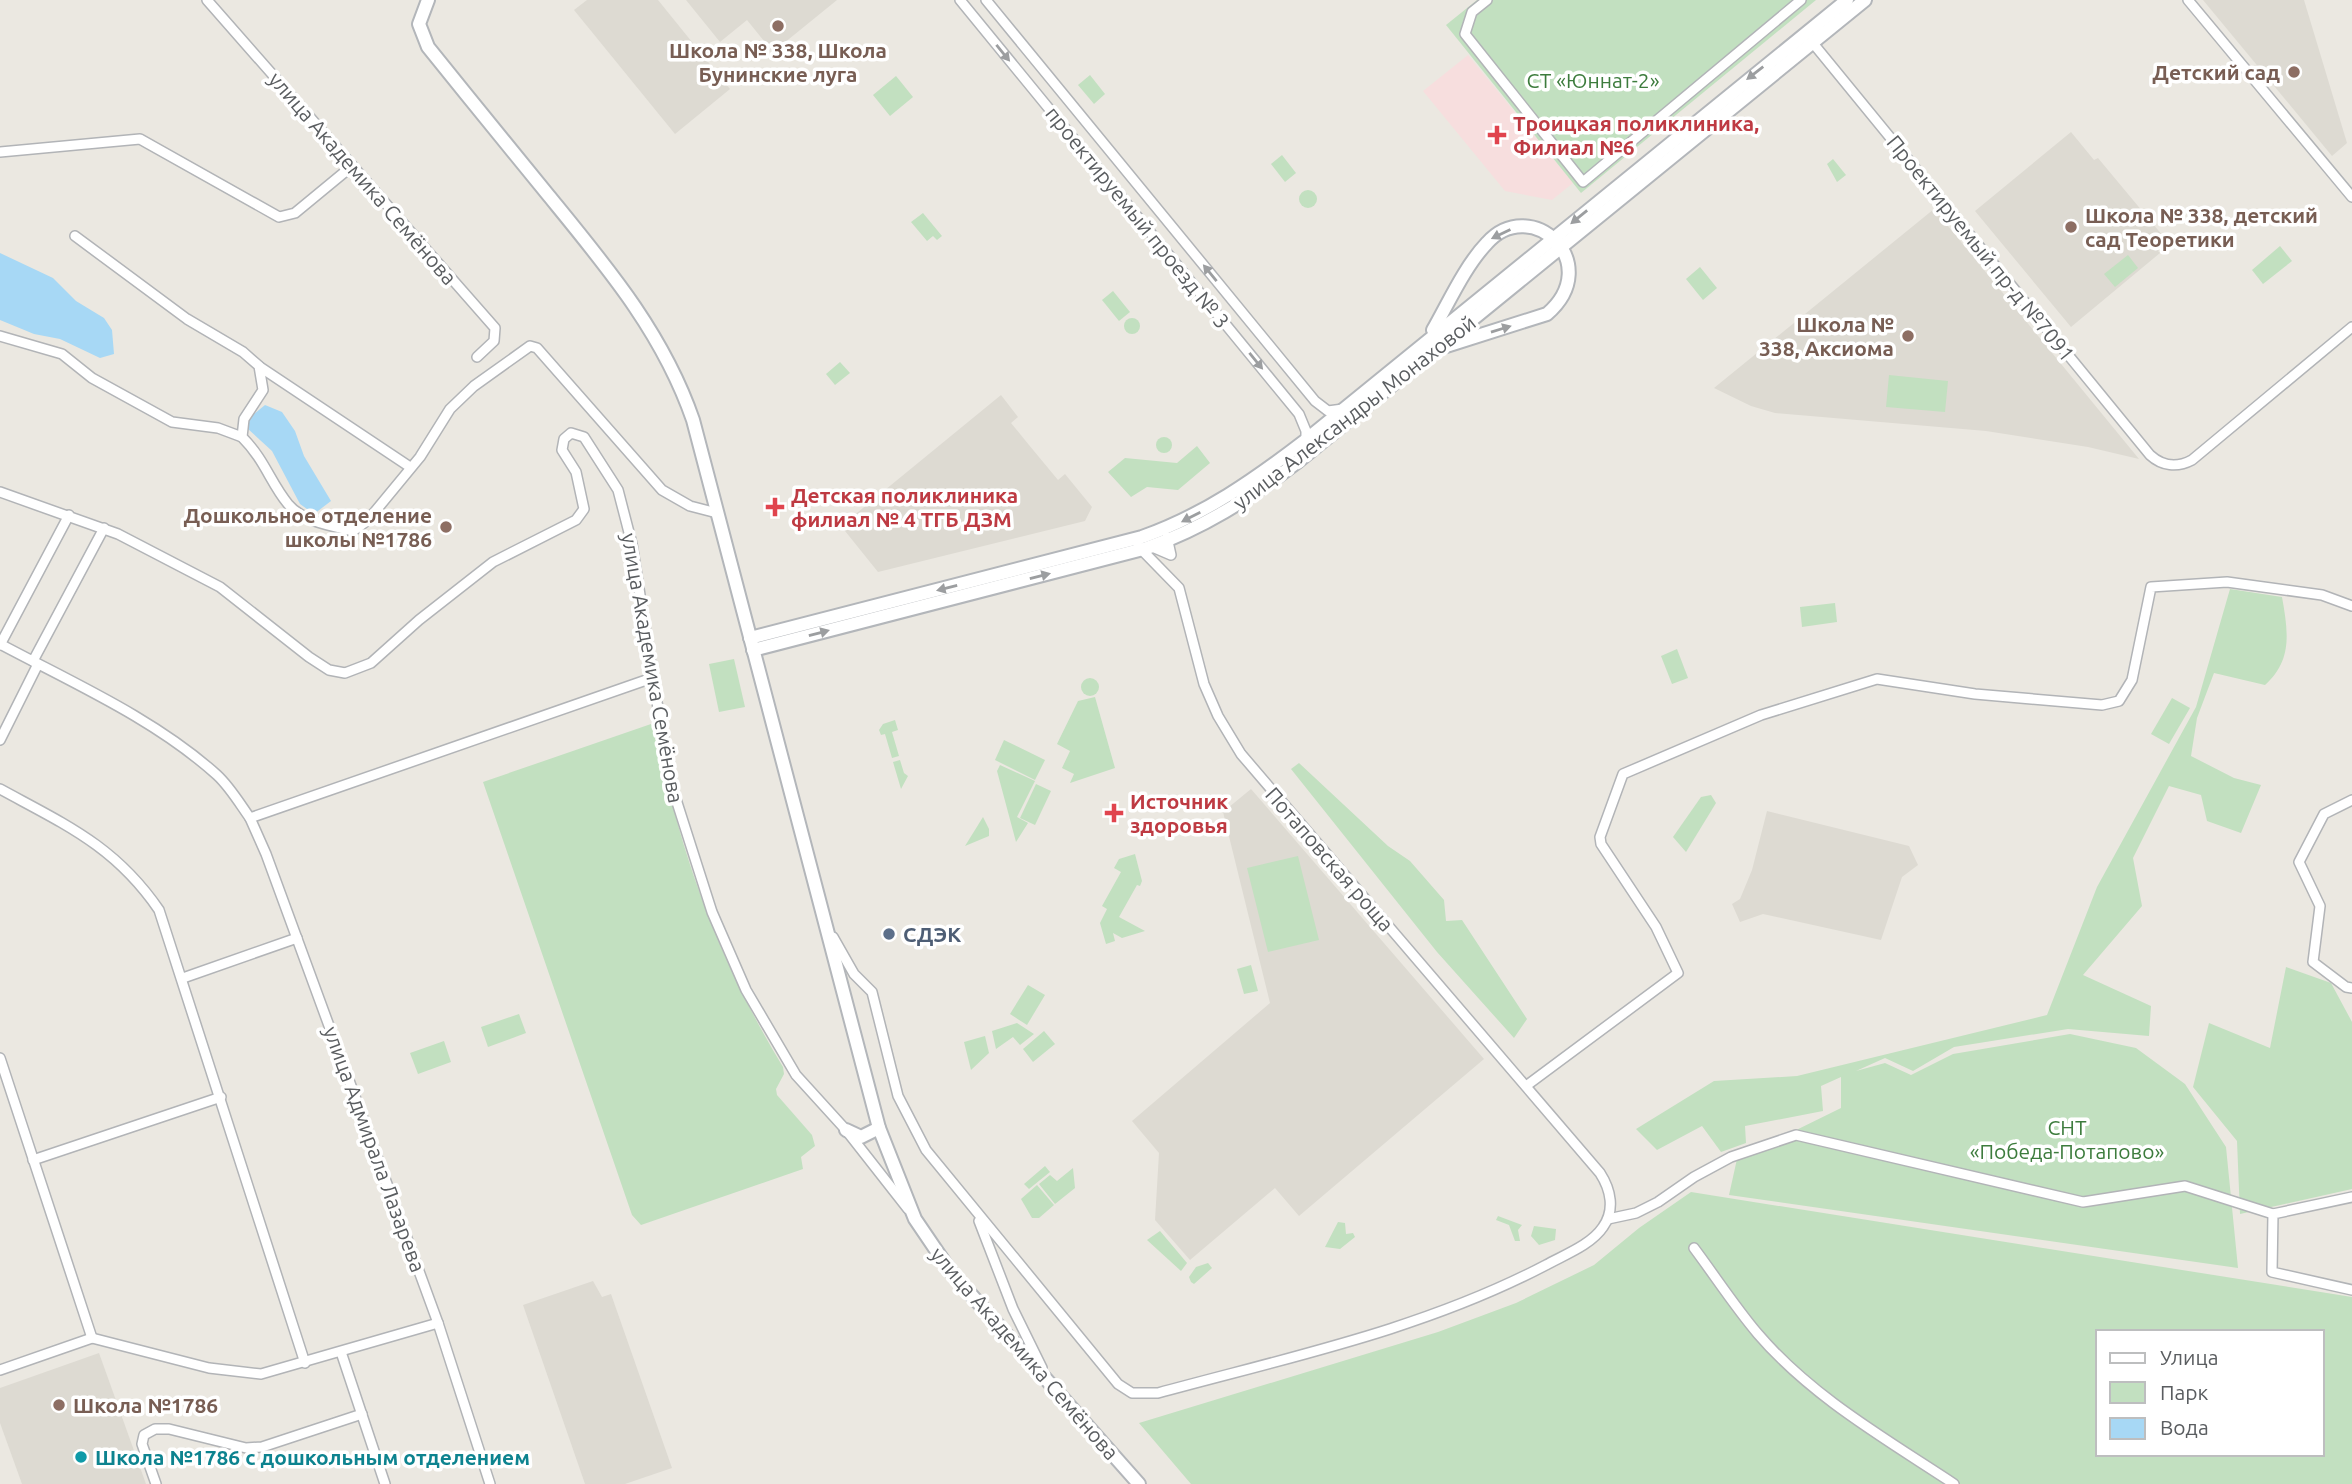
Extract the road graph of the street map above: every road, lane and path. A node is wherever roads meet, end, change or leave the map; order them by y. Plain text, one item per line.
1 (207, 0) edge
2 (428, 0) edge
3 (960, 0) edge
4 (986, 0) edge
5 (1487, 0) edge
6 (1801, 0) edge
7 (1847, 0) edge
8 (1865, 0) edge
9 (2188, 0) edge
10 (1812, 42) junction
11 (0, 152) edge
12 (352, 166) junction
13 (2352, 197) edge
14 (75, 236) dead end
15 (1557, 242) junction
16 (2352, 327) edge
17 (0, 336) edge
18 (1432, 344) junction
19 (477, 356) dead end
20 (259, 366) junction
21 (1343, 409) junction
22 (242, 437) junction
23 (1306, 440) junction
24 (410, 467) junction
25 (0, 492) edge
26 (717, 513) junction
27 (69, 515) junction
28 (104, 528) junction
29 (1166, 535) junction
30 (2352, 606) edge
31 (0, 644) edge
32 (752, 644) junction
33 (36, 663) junction
34 (652, 678) junction
35 (0, 740) edge
36 (0, 789) edge
37 (2352, 800) edge
38 (250, 818) junction
39 (822, 914) junction
40 (297, 937) junction
41 (183, 978) junction
42 (2352, 988) edge
43 (0, 1058) edge
44 (1526, 1086) junction
45 (221, 1097) junction
46 (879, 1128) junction
47 (846, 1130) junction
48 (33, 1160) junction
49 (2352, 1197) edge
50 (974, 1209) junction
51 (2273, 1214) junction
52 (915, 1219) junction
53 (1608, 1219) junction
54 (1694, 1248) dead end
55 (1018, 1264) junction
56 (1002, 1274) junction
57 (2352, 1290) edge
58 (438, 1323) junction
59 (92, 1338) junction
60 (341, 1352) junction
61 (305, 1363) junction
62 (0, 1370) edge
63 (1060, 1396) junction
64 (362, 1414) junction
65 (156, 1484) edge
66 (385, 1484) edge
67 (490, 1484) edge
68 (1139, 1484) edge
69 (1954, 1484) edge

1 - 12 street, улица Академика Семёнова
2 - 26 main road, улица Академика Семёнова
3 -> 23 street, проектируемый проезд № 3
21 -> 4 street, проектируемый проезд № 3
5 - 6 street
7 -> 15 main road, улица Александры Монаховой
8 - 10 main road, улица Александры Монаховой
9 - 13 street
10 - 15 main road, улица Александры Монаховой
10 - 16 street, Проектируемый пр-д №7091
11 - 12 street
12 - 19 street, улица Академика Семёнова
14 - 20 street
15 - 18 main road, улица Александры Монаховой
15 -> 18 main road
18 -> 15 main road
17 - 22 street
18 - 21 main road, улица Александры Монаховой
18 - 29 main road, улица Александры Монаховой
20 - 22 street
20 - 24 street
21 - 23 main road, улица Александры Монаховой
22 - 24 street
23 -> 29 main road, улица Александры Монаховой
24 - 26 street
25 - 27 street
26 - 32 main road, улица Академика Семёнова
27 - 28 street
27 - 31 street
28 - 33 street
28 - 34 street, улица Академика Семёнова
29 - 32 main road, улица Александры Монаховой
29 - 44 street, Потаповская роща
30 - 44 street
31 - 33 street, улица Адмирала Лазарева
32 - 39 main road, улица Академика Семёнова
33 - 35 street
33 - 38 street, улица Адмирала Лазарева
34 - 38 street
34 - 47 street, улица Академика Семёнова
36 - 41 street
37 - 42 street
38 - 40 street, улица Адмирала Лазарева
39 - 46 main road, улица Академика Семёнова
39 - 50 street
40 - 41 street
40 - 58 street, улица Адмирала Лазарева
41 - 45 street
43 - 48 street
44 - 53 street, Потаповская роща
45 - 48 street
45 - 61 street
46 - 47 main road
46 - 52 main road, улица Академика Семёнова
47 - 52 street, улица Академика Семёнова
48 - 59 street
49 - 51 street
50 - 55 street
50 - 56 street
51 - 53 street
51 - 57 street
52 - 63 main road, улица Академика Семёнова
53 - 55 street
54 - 69 street
55 - 56 street
56 - 63 street
58 - 60 street
58 - 67 street, улица Адмирала Лазарева
59 - 61 street
59 - 62 street
60 - 61 street
60 - 64 street
63 - 68 main road, улица Академика Семёнова
64 - 65 street
64 - 66 street

